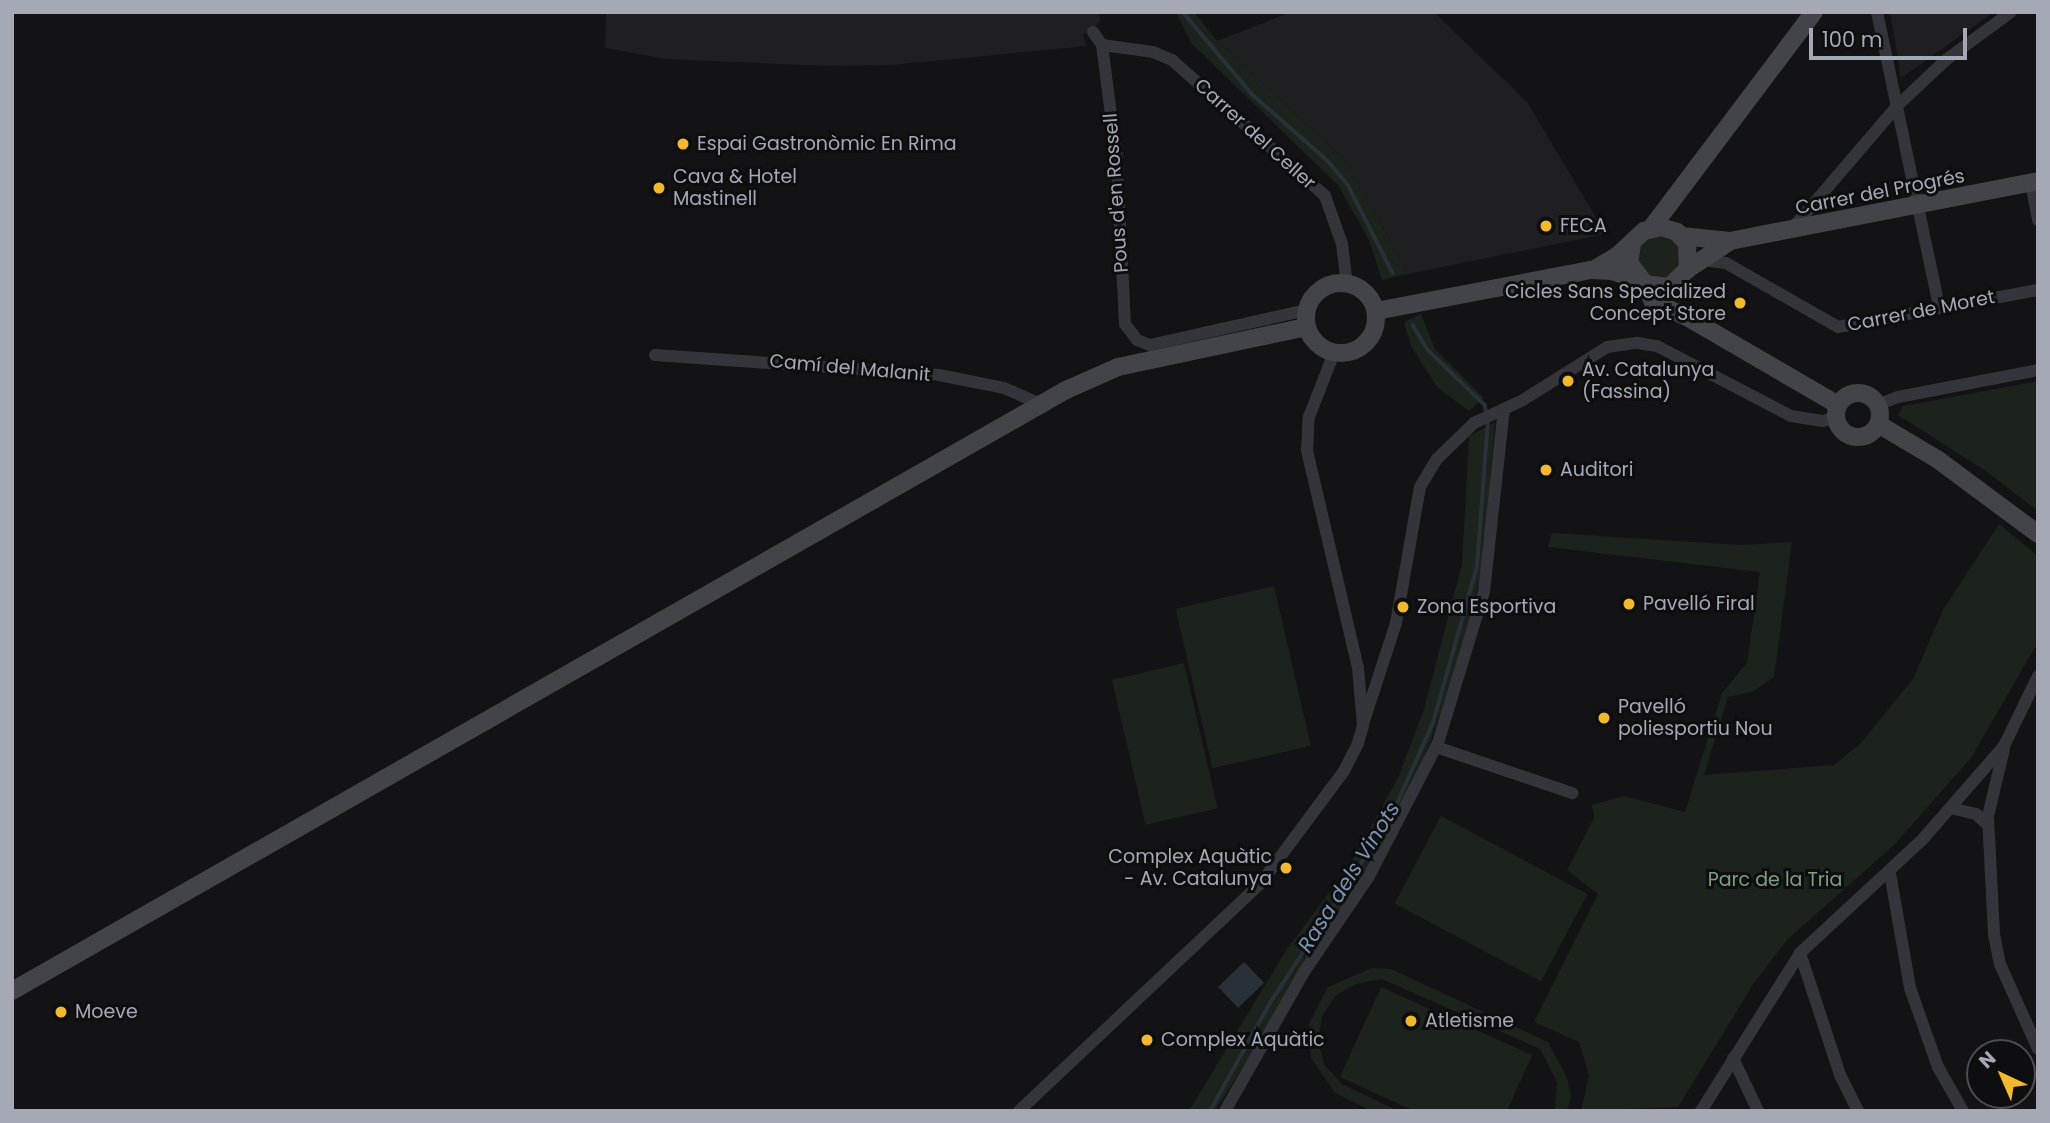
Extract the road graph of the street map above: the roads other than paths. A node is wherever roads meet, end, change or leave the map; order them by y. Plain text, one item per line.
1 (1814, 12) edge
2 (1877, 12) edge
3 (2011, 12) edge
4 (1093, 32) dead end
5 (1102, 45) junction
6 (1898, 105) junction
7 (1684, 181) junction
8 (2035, 182) edge
9 (1918, 207) junction
10 (2038, 220) edge
11 (1652, 228) junction
12 (1790, 232) junction
13 (1679, 234) junction
14 (1736, 240) junction
15 (1632, 244) junction
16 (1690, 269) junction
17 (1736, 269) junction
18 (1591, 270) junction
19 (1642, 282) junction
20 (1347, 283) junction
21 (2038, 290) edge
22 (1938, 305) junction
23 (1376, 311) junction
24 (1687, 317) junction
25 (1306, 318) junction
26 (1334, 354) junction
27 (655, 355) dead end
28 (2038, 370) edge
29 (1041, 404) junction
30 (1504, 409) junction
31 (1837, 411) junction
32 (1878, 415) junction
33 (2038, 522) edge
34 (2038, 534) edge
35 (1358, 668) junction
36 (1382, 674) junction
37 (2038, 676) edge
38 (1359, 683) junction
39 (1376, 693) junction
40 (1363, 725) junction
41 (2004, 746) junction
42 (1436, 747) junction
43 (1572, 793) dead end
44 (1950, 807) junction
45 (1988, 825) junction
46 (1890, 873) junction
47 (1800, 953) junction
48 (12, 991) edge
49 (2038, 1049) edge
50 (1733, 1058) junction
51 (1022, 1110) edge
52 (1225, 1111) edge
53 (1701, 1111) edge
54 (1758, 1111) edge
55 (1858, 1111) edge
56 (1963, 1111) edge

1 - 7 main road
2 - 6 street
3 - 6 street
4 - 5 street, Pous d'en Rossell
5 - 20 street, Carrer del Celler
5 - 25 street, Pous d'en Rossell
6 - 9 street
6 - 12 street
7 - 11 main road
7 - 13 main road
8 - 9 main road, Carrer del Progrés
8 - 10 street
9 - 12 main road, Carrer del Progrés
9 - 22 street
11 - 13 main road
11 - 15 main road
12 - 14 main road, Carrer del Progrés
13 - 14 main road, Carrer del Progrés
13 - 16 main road
14 - 16 main road, Carrer del Progrés
14 - 17 street
15 - 18 main road
15 - 19 main road
16 - 17 street, Carrer de Moret
16 - 19 main road
16 - 24 main road
17 - 22 street, Carrer de Moret
18 - 19 main road
18 - 23 main road
19 - 24 main road
20 - 23 main road
20 - 25 main road
21 - 22 street, Carrer de Moret
23 - 26 main road
24 - 31 main road
25 - 26 main road
25 - 29 main road
26 - 35 street
27 - 29 street, Camí del Malanit
28 - 32 street
29 - 48 main road
30 - 31 street
30 - 36 street
30 - 42 street
31 - 32 main road
31 - 32 main road
32 - 33 main road
32 - 34 main road
35 - 36 street
35 - 38 street
35 - 39 street
36 - 39 street
37 - 41 street
38 - 39 street
38 - 40 street
39 - 40 street
40 - 51 street
41 - 44 street
41 - 45 street
42 - 43 street
42 - 52 street
44 - 45 street
44 - 46 street
45 - 49 street
46 - 47 street
46 - 56 street
47 - 50 street
47 - 55 street
50 - 53 street
50 - 54 street

